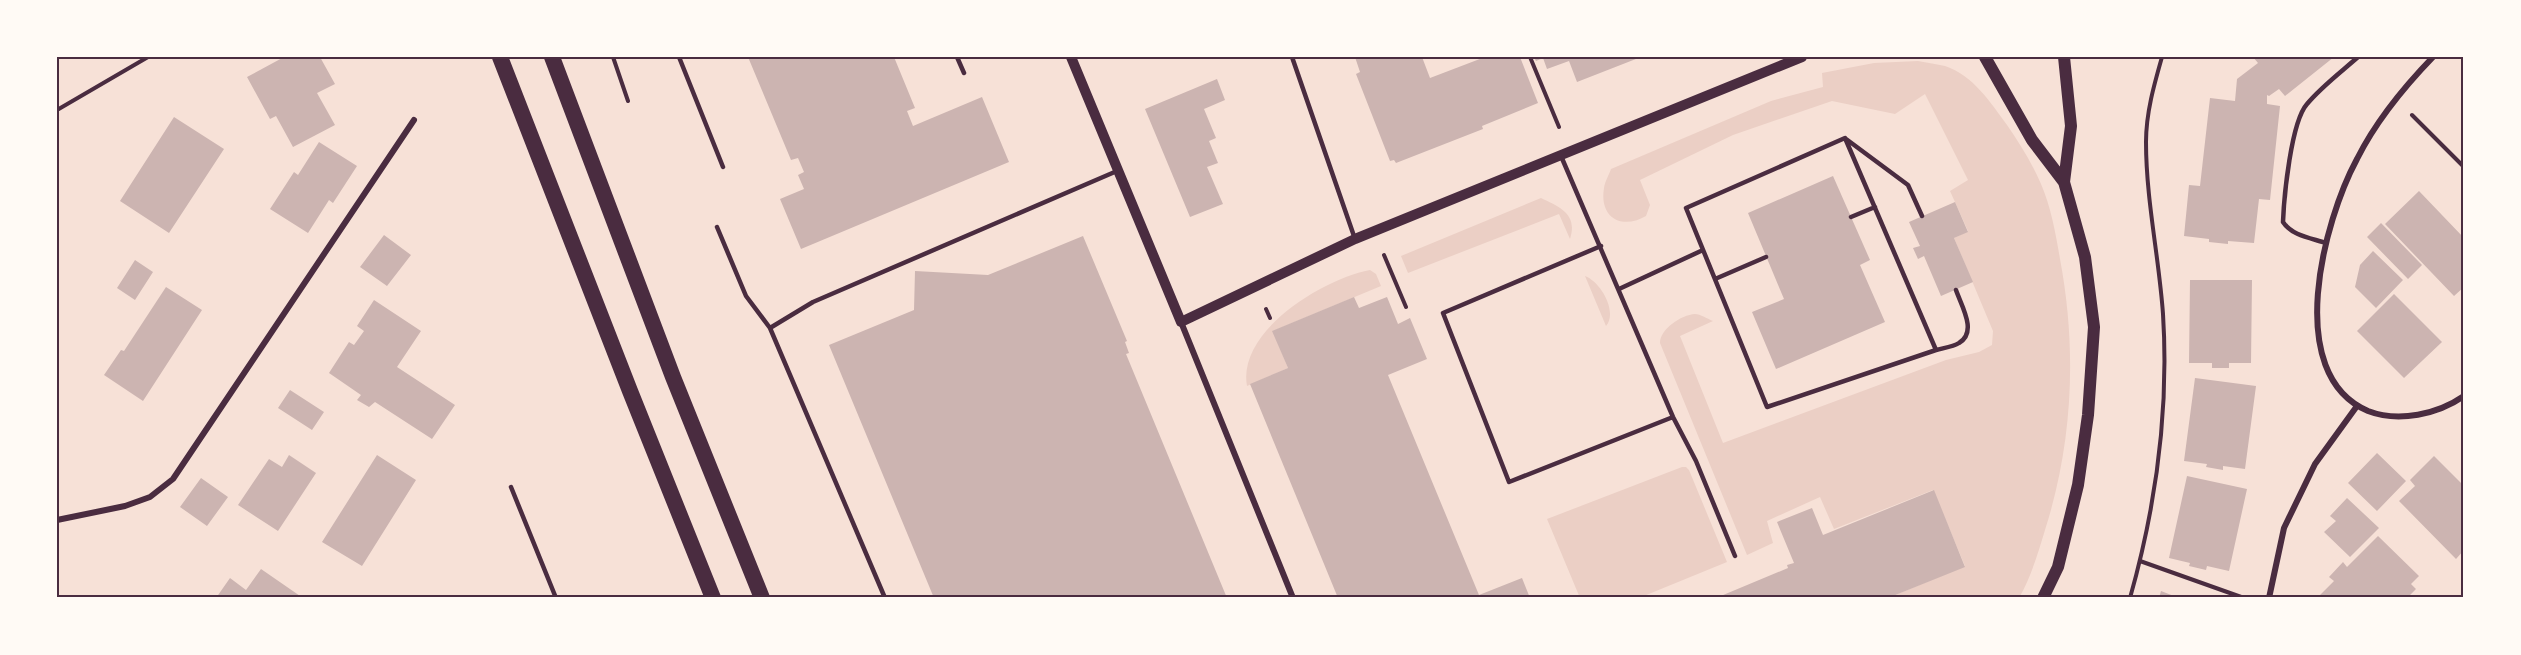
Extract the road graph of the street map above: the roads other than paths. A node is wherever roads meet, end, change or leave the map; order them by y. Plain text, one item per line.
1 (500, 57) edge
2 (552, 57) edge
3 (680, 57) edge
4 (957, 57) edge
5 (1071, 57) edge
6 (1292, 57) edge
7 (1802, 57) edge
8 (1985, 57) edge
9 (2064, 57) edge
10 (2358, 57) edge
11 (2433, 57) edge
12 (964, 73) dead end
13 (414, 120) dead end
14 (1845, 138) junction
15 (1561, 156) junction
16 (723, 167) dead end
17 (1117, 171) junction
18 (2064, 182) junction
19 (1875, 207) junction
20 (1922, 216) dead end
21 (1851, 217) dead end
22 (717, 227) dead end
23 (1355, 239) junction
24 (2326, 243) junction
25 (1601, 246) junction
26 (1703, 250) junction
27 (1766, 256) dead end
28 (1715, 279) junction
29 (1618, 289) junction
30 (1956, 290) dead end
31 (1181, 322) junction
32 (770, 328) junction
33 (1936, 350) junction
34 (2464, 396) edge
35 (2357, 406) junction
36 (1673, 417) junction
37 (511, 487) dead end
38 (57, 520) edge
39 (1735, 556) dead end
40 (555, 598) edge
41 (713, 598) edge
42 (762, 598) edge
43 (885, 598) edge
44 (1293, 598) edge
45 (2043, 598) edge
46 (2269, 598) edge

1 - 41 highway
2 - 42 highway
3 - 16 lane
4 - 12 lane
5 - 17 street
6 - 23 lane
7 - 15 street
8 - 18 main road
9 - 18 main road
10 - 24 lane
11 - 24 street
13 - 38 street
14 - 19 lane
14 - 20 lane
14 - 26 lane
15 - 23 street
15 - 25 lane
17 - 31 street
17 - 32 lane
18 - 45 main road
19 - 21 lane
19 - 33 lane
22 - 32 lane
23 - 31 street
24 - 35 street
25 - 29 lane
25 - 36 lane
26 - 28 lane
26 - 29 lane
27 - 28 lane
28 - 33 lane
29 - 36 lane
30 - 33 lane
31 - 44 street
32 - 43 lane
34 - 35 street
35 - 46 street
36 - 39 lane
37 - 40 lane

